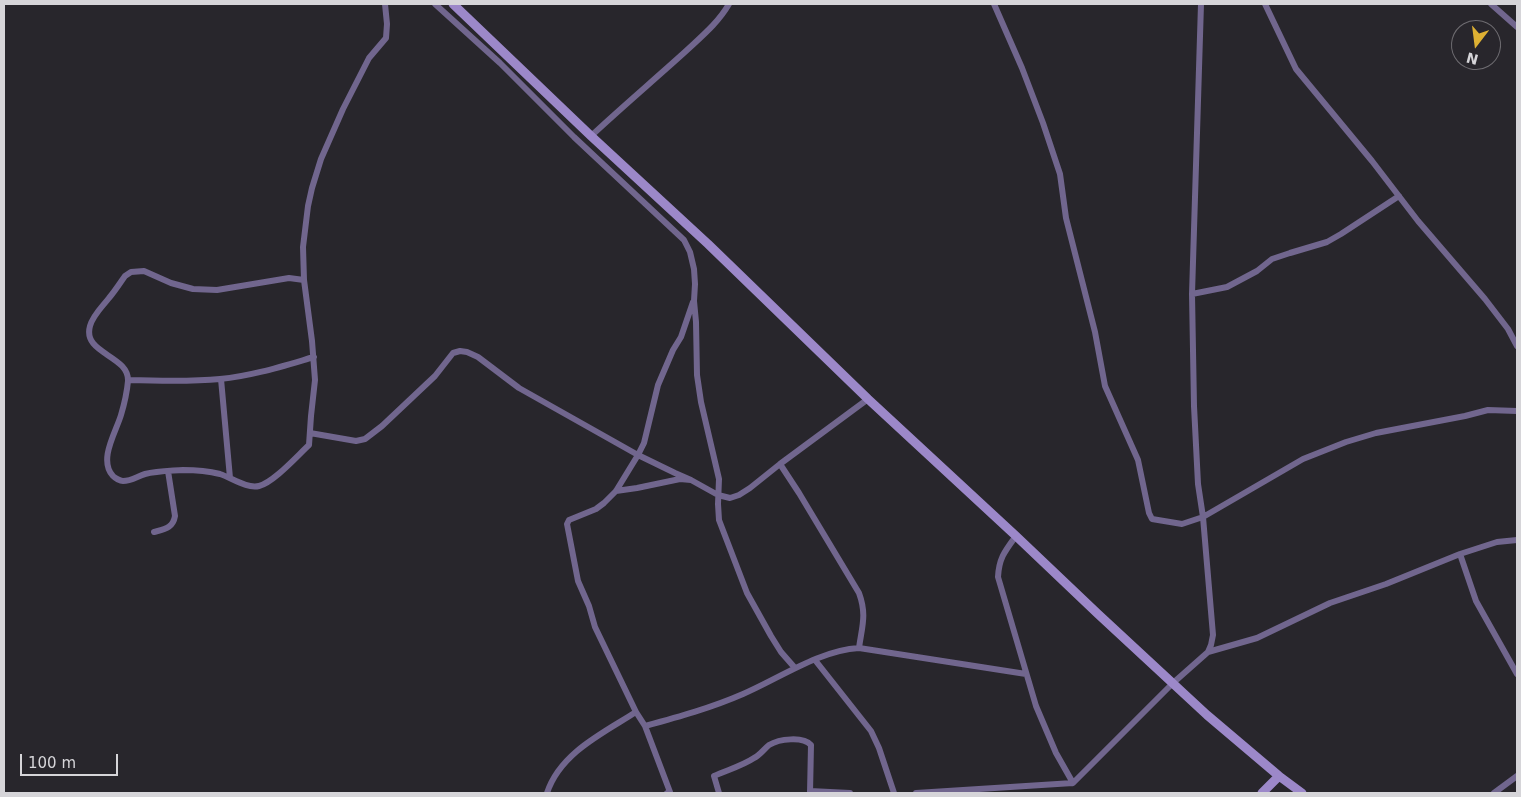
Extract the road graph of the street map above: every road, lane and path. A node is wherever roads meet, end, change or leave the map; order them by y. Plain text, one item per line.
1 (385, 4) edge
2 (435, 4) edge
3 (453, 4) edge
4 (729, 4) edge
5 (994, 4) edge
6 (1201, 4) edge
7 (1265, 4) edge
8 (1491, 4) edge
9 (1517, 27) edge
10 (591, 136) junction
11 (1399, 196) junction
12 (304, 280) junction
13 (1192, 294) junction
14 (694, 301) junction
15 (1517, 346) edge
16 (314, 357) junction
17 (221, 379) junction
18 (128, 380) junction
19 (868, 399) junction
20 (1517, 411) edge
21 (310, 433) junction
22 (638, 455) junction
23 (780, 464) junction
24 (168, 471) junction
25 (230, 478) junction
26 (691, 480) junction
27 (616, 490) junction
28 (718, 495) junction
29 (1202, 518) junction
30 (154, 532) dead end
31 (1016, 536) junction
32 (1517, 540) edge
33 (1460, 554) junction
34 (859, 648) junction
35 (1208, 652) junction
36 (815, 660) junction
37 (795, 668) junction
38 (1026, 674) junction
39 (1517, 674) edge
40 (1173, 683) junction
41 (636, 712) junction
42 (645, 726) junction
43 (1280, 776) junction
44 (1517, 776) edge
45 (1073, 783) junction
46 (810, 792) edge
47 (548, 793) edge
48 (667, 793) edge
49 (719, 793) edge
50 (850, 793) edge
51 (894, 793) edge
52 (916, 793) edge
53 (1262, 793) edge
54 (1302, 793) edge
55 (1494, 793) edge

1 - 12 street
2 - 14 street
3 - 10 main road
4 - 10 street
5 - 29 street
6 - 13 street
7 - 11 street
8 - 9 street
10 - 19 main road
11 - 13 street
11 - 15 street
12 - 16 street
12 - 18 street
13 - 29 street
14 - 22 street
14 - 28 street
16 - 17 street
16 - 21 street
17 - 18 street
17 - 25 street
18 - 24 street
19 - 23 street
19 - 31 main road
20 - 29 street
21 - 22 street
21 - 25 street
22 - 26 street
22 - 27 street
23 - 28 street
23 - 34 street
24 - 25 street
24 - 30 street
26 - 27 street
26 - 28 street
27 - 41 street
28 - 37 street
29 - 35 street
31 - 38 street
31 - 40 main road
32 - 33 street
33 - 35 street
33 - 39 street
34 - 36 street
34 - 38 street
35 - 40 street
36 - 37 street
36 - 51 street
37 - 42 street
38 - 45 street
40 - 43 main road
40 - 45 street
41 - 42 street
41 - 47 street
42 - 48 street
43 - 53 main road
43 - 54 main road
44 - 55 street
45 - 52 street
46 - 49 street
46 - 50 street

